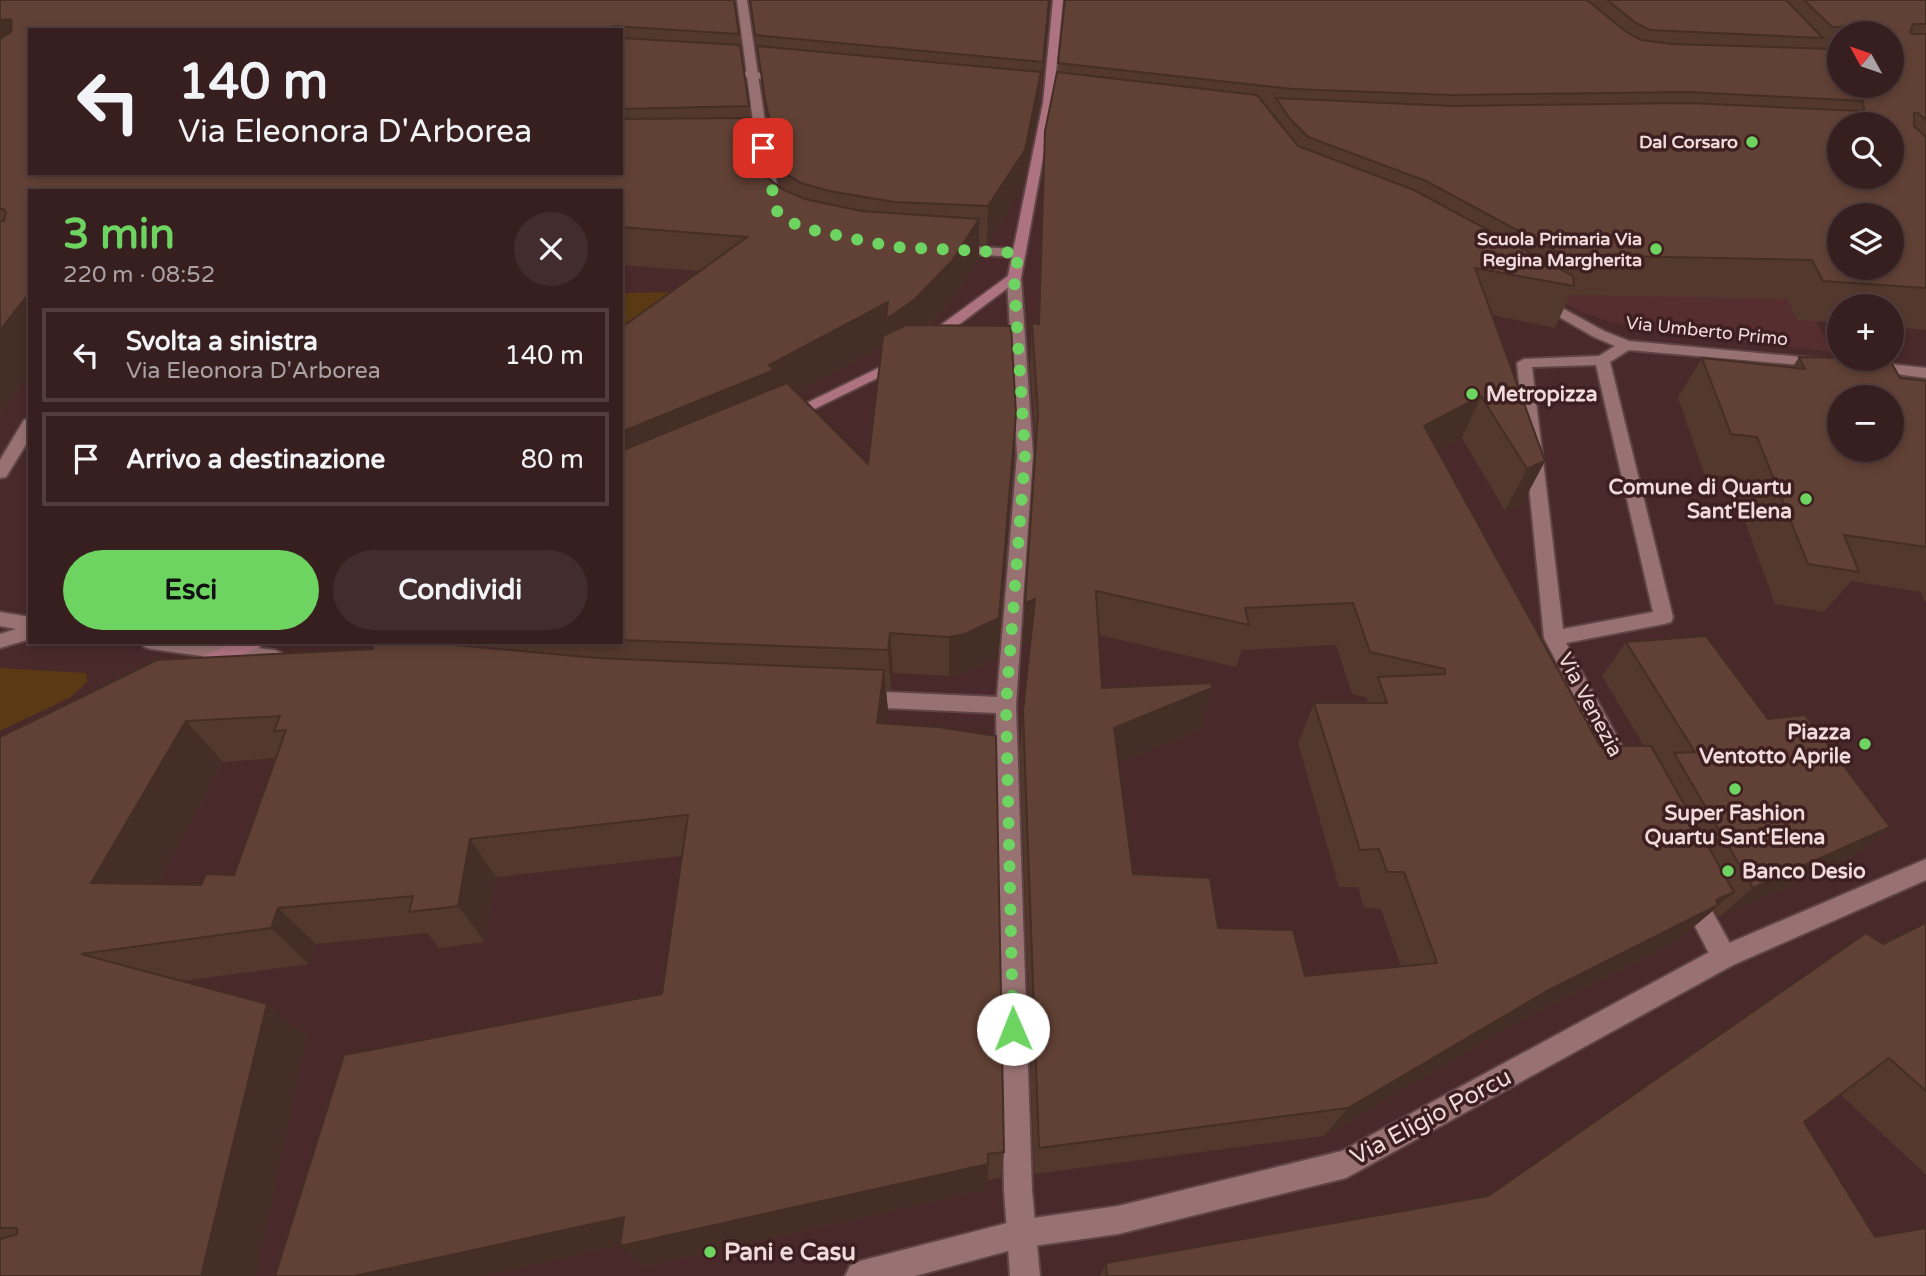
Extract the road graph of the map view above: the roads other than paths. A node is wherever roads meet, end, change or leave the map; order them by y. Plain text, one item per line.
1 (742, 0) edge
2 (1058, 0) edge
3 (712, 72) edge
4 (751, 74) junction
5 (794, 78) edge
6 (777, 211) edge
7 (947, 249) edge
8 (1019, 253) junction
9 (1014, 278) junction
10 (1533, 295) edge
11 (1626, 345) junction
12 (1602, 360) junction
13 (1926, 373) edge
14 (773, 424) edge
15 (28, 427) edge
16 (0, 473) edge
17 (0, 619) edge
18 (28, 624) edge
19 (28, 633) edge
20 (1554, 638) junction
21 (0, 640) edge
22 (164, 644) edge
23 (248, 644) edge
24 (226, 654) junction
25 (295, 660) edge
26 (176, 678) edge
27 (848, 698) edge
28 (1006, 705) junction
29 (1632, 785) edge
30 (1926, 869) edge
31 (1685, 883) edge
32 (1724, 957) junction
33 (1019, 1234) junction
34 (860, 1276) edge
35 (1025, 1276) edge

1 - 4 street
2 - 8 main road
3 - 4 street
4 - 5 street
4 - 6 street
7 - 8 street
8 - 9 main road
9 - 14 main road
9 - 28 street
10 - 11 street, Via Umberto Primo
11 - 12 street, Via Venezia
11 - 13 street, Via Umberto Primo
12 - 20 street, Via Venezia
12 - 20 street, Via Venezia
15 - 16 street
17 - 18 street
19 - 21 street
20 - 29 street, Via Venezia
22 - 24 street
23 - 24 main road
24 - 25 street
24 - 26 main road
27 - 28 street
28 - 33 street
30 - 32 street, Via Eligio Porcu
31 - 32 street
32 - 33 street, Via Eligio Porcu
33 - 34 street, Via Eligio Porcu
33 - 35 street

